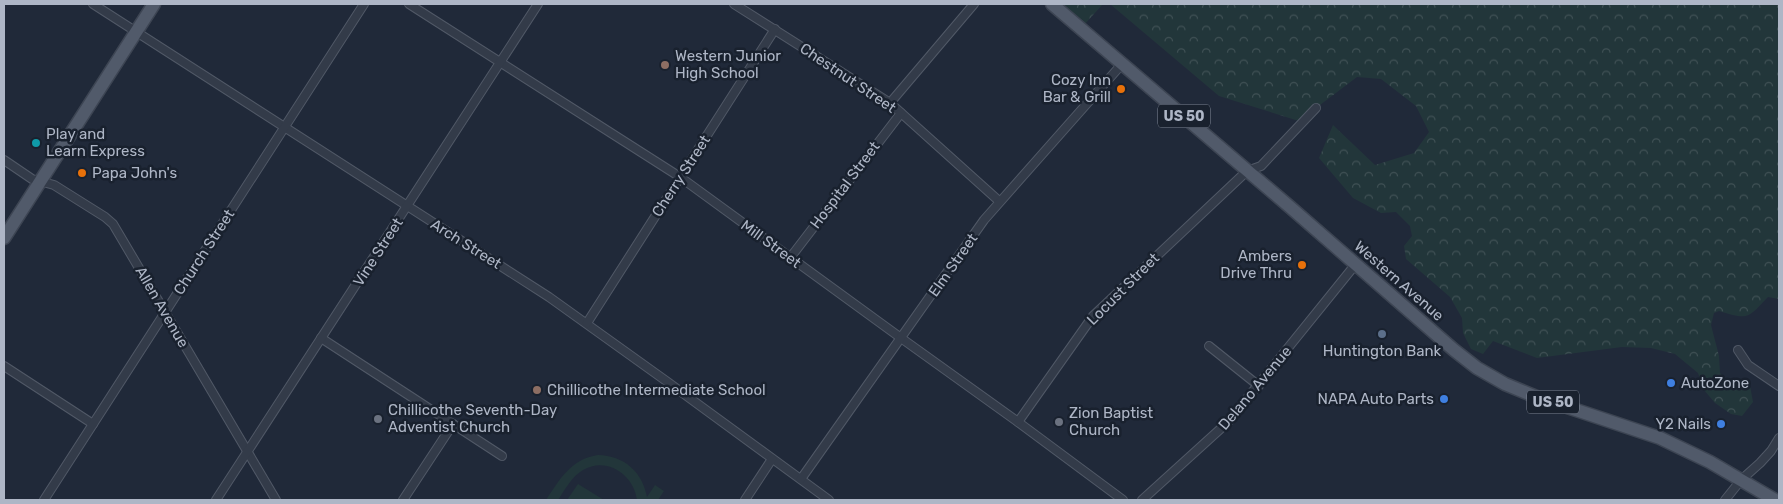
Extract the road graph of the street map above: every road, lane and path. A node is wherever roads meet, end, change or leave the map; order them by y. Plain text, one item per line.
1 (93, 4) edge
2 (154, 4) edge
3 (364, 4) edge
4 (408, 4) edge
5 (538, 4) edge
6 (734, 4) edge
7 (974, 4) edge
8 (1052, 4) edge
9 (775, 30) junction
10 (135, 32) junction
11 (499, 62) junction
12 (1122, 64) junction
13 (890, 103) junction
14 (1316, 108) dead end
15 (901, 112) junction
16 (285, 126) junction
17 (4, 160) edge
18 (1246, 171) junction
19 (680, 177) junction
20 (41, 181) junction
21 (999, 201) junction
22 (408, 207) junction
23 (4, 238) edge
24 (790, 258) junction
25 (1355, 265) junction
26 (165, 313) junction
27 (587, 323) junction
28 (321, 338) junction
29 (901, 338) junction
30 (1209, 346) dead end
31 (1738, 350) dead end
32 (4, 366) edge
33 (1259, 386) junction
34 (1779, 386) edge
35 (1018, 422) junction
36 (93, 424) junction
37 (453, 424) junction
38 (1779, 438) edge
39 (247, 453) junction
40 (502, 456) dead end
41 (772, 459) junction
42 (801, 480) junction
43 (1741, 480) junction
44 (44, 500) edge
45 (216, 500) edge
46 (276, 500) edge
47 (403, 500) edge
48 (745, 500) edge
49 (829, 500) edge
50 (1123, 500) edge
51 (1142, 500) edge
52 (1725, 500) edge
53 (1775, 500) edge

1 - 10 street, Arch Street
2 - 10 main road
3 - 16 street, Church Street
4 - 11 street, Mill Street
5 - 11 street, Vine Street
6 - 9 street, Chestnut Street
7 - 13 street
8 - 12 main road, Western Avenue / US 50
9 - 13 street, Chestnut Street
9 - 19 street, Cherry Street
10 - 16 street, Arch Street
10 - 20 main road
11 - 19 street, Mill Street
11 - 22 street, Vine Street
12 - 18 main road, Western Avenue / US 50
12 - 21 street, Elm Street
13 - 15 street, Chestnut Street
14 - 18 street, Locust Street
15 - 21 street, Chestnut Street
15 - 24 street, Hospital Street
16 - 22 street, Arch Street
16 - 26 street, Church Street
17 - 20 street, Allen Avenue
18 - 25 main road, Western Avenue / US 50
18 - 35 street, Locust Street
19 - 24 street, Mill Street
19 - 27 street, Cherry Street
20 - 23 main road
20 - 26 street, Allen Avenue
21 - 29 street, Elm Street
22 - 27 street, Arch Street
22 - 28 street, Vine Street
24 - 29 street, Mill Street
25 - 33 street, Delano Avenue
25 - 43 main road, Western Avenue / US 50
26 - 36 street, Church Street
26 - 39 street, Allen Avenue
27 - 41 street, Arch Street
28 - 37 street
28 - 39 street, Vine Street
29 - 35 street, Mill Street
29 - 42 street, Elm Street
30 - 33 street
31 - 34 street
32 - 36 street
33 - 51 street, Delano Avenue
35 - 50 street, Mill Street
36 - 44 street, Church Street
37 - 40 street
37 - 47 street
38 - 43 street
39 - 45 street, Vine Street
39 - 46 street, Allen Avenue
41 - 42 street, Arch Street
41 - 48 street
42 - 49 street, Arch Street
43 - 52 street
43 - 53 main road, Western Avenue / US 50

